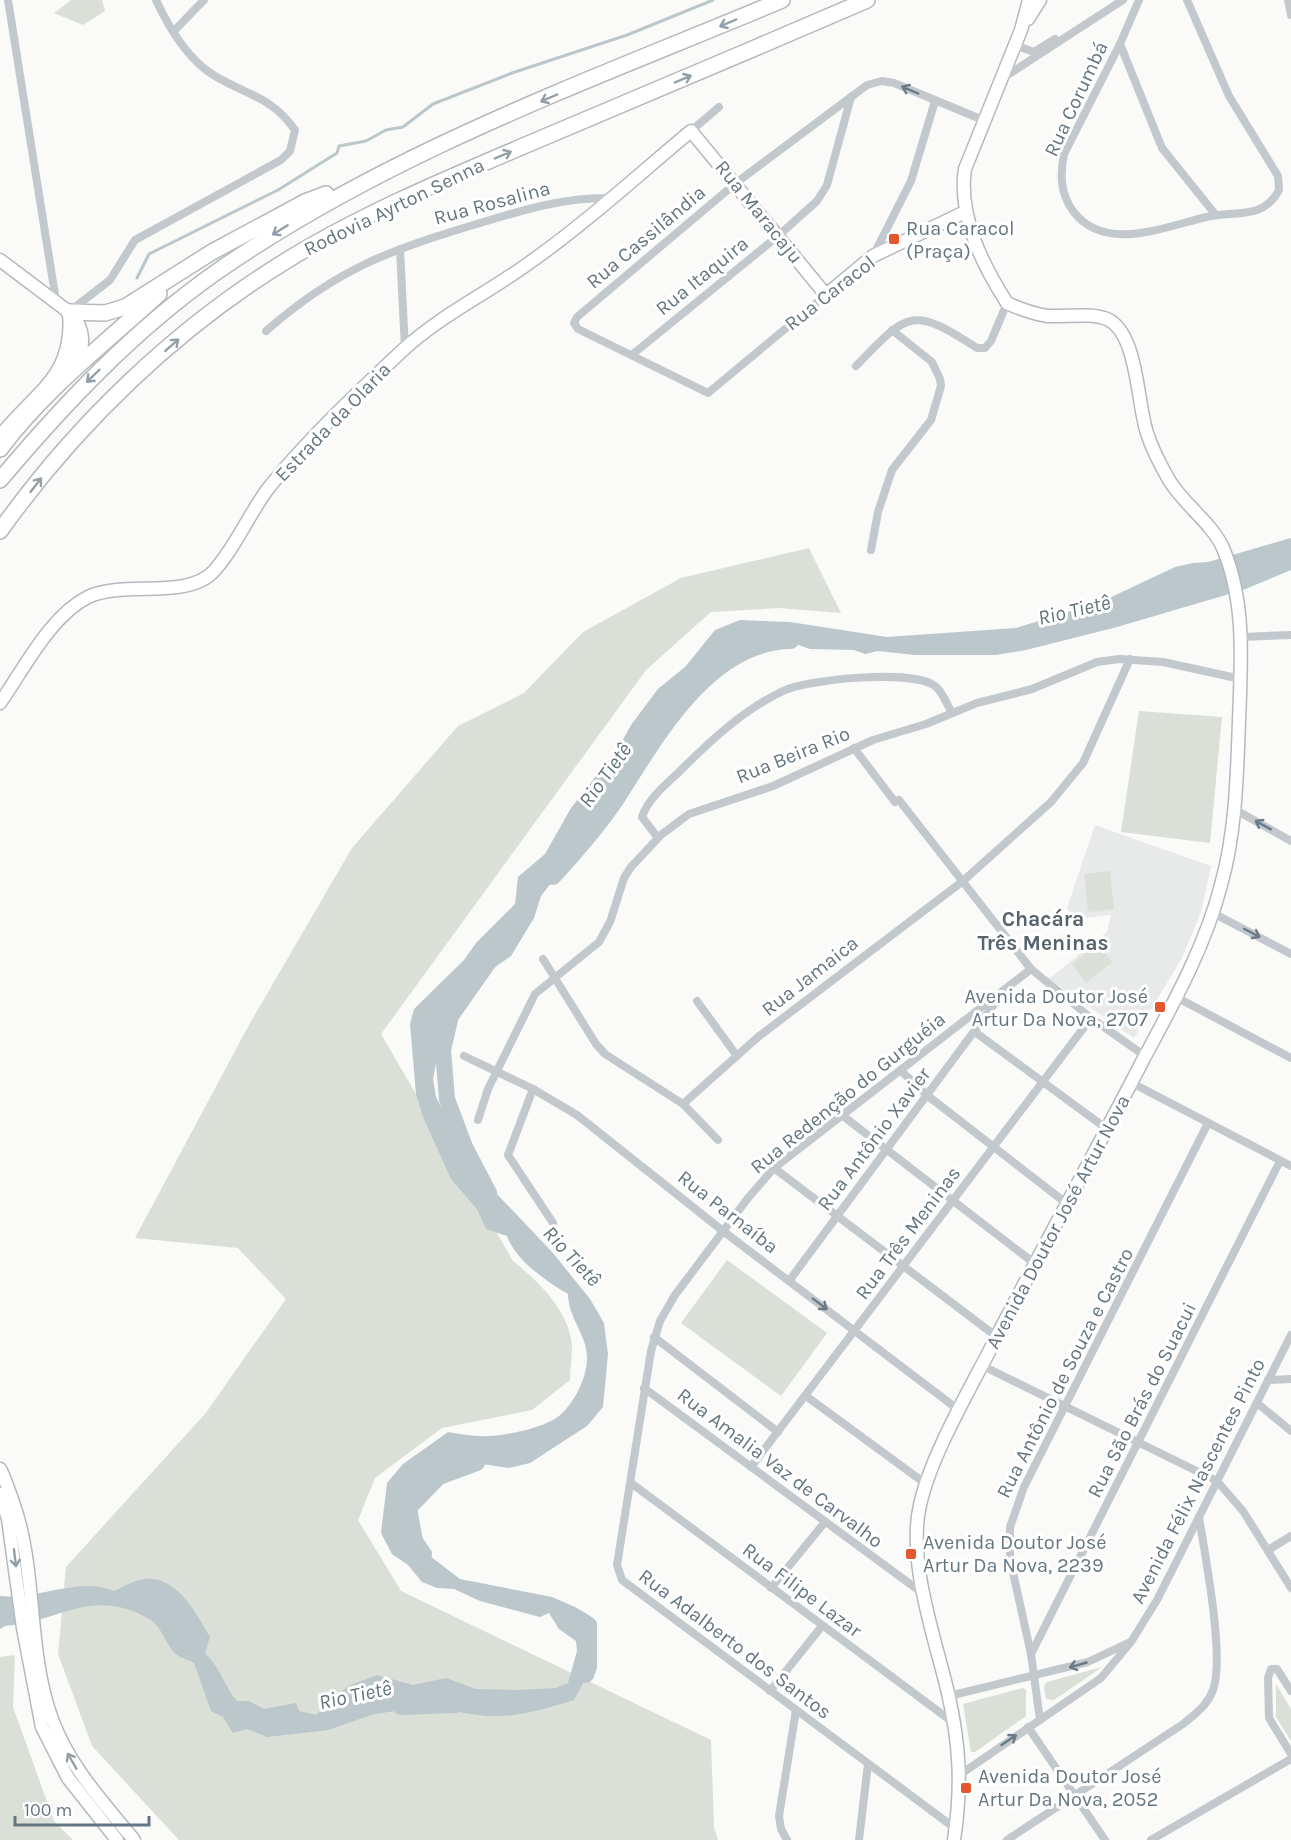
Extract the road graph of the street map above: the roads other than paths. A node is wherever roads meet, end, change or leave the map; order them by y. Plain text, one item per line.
1 (8, 0) edge
2 (156, 0) edge
3 (204, 0) edge
4 (782, 0) edge
5 (867, 0) edge
6 (1029, 0) edge
7 (1040, 0) edge
8 (1123, 0) edge
9 (1138, 0) edge
10 (1187, 0) edge
11 (1288, 0) edge
12 (1291, 15) edge
13 (1021, 30) junction
14 (174, 31) junction
15 (1065, 37) junction
16 (1120, 44) junction
17 (1015, 45) junction
18 (1002, 78) junction
19 (851, 97) junction
20 (935, 101) junction
21 (719, 107) dead end
22 (983, 120) junction
23 (691, 130) junction
24 (387, 169) junction
25 (736, 183) junction
26 (610, 198) junction
27 (965, 212) junction
28 (1215, 214) junction
29 (778, 236) junction
30 (400, 249) junction
31 (873, 256) junction
32 (0, 260) edge
33 (193, 264) junction
34 (826, 295) junction
35 (56, 301) junction
36 (1007, 303) junction
37 (69, 312) junction
38 (892, 330) junction
39 (266, 331) dead end
40 (405, 349) junction
41 (633, 354) junction
42 (856, 366) dead end
43 (66, 377) junction
44 (0, 436) edge
45 (0, 449) edge
46 (0, 480) edge
47 (0, 531) edge
48 (871, 550) dead end
49 (1291, 635) edge
50 (1241, 638) junction
51 (1130, 659) junction
52 (1241, 679) junction
53 (0, 704) edge
54 (952, 713) junction
55 (854, 748) junction
56 (1234, 809) junction
57 (658, 838) junction
58 (1291, 841) edge
59 (963, 881) junction
60 (1213, 913) junction
61 (1291, 954) edge
62 (543, 959) dead end
63 (1031, 969) junction
64 (554, 976) junction
65 (1007, 987) junction
66 (1176, 997) junction
67 (697, 1001) dead end
68 (1091, 1018) junction
69 (975, 1032) junction
70 (464, 1056) dead end
71 (737, 1056) junction
72 (1145, 1056) junction
73 (1291, 1058) edge
74 (900, 1070) junction
75 (496, 1071) junction
76 (1043, 1082) junction
77 (1132, 1083) junction
78 (533, 1089) junction
79 (928, 1096) junction
80 (683, 1104) junction
81 (843, 1116) junction
82 (478, 1120) dead end
83 (1208, 1124) junction
84 (1107, 1129) junction
85 (718, 1140) dead end
86 (994, 1148) junction
87 (887, 1150) junction
88 (1280, 1161) junction
89 (1291, 1166) edge
90 (774, 1168) junction
91 (953, 1200) junction
92 (1066, 1203) junction
93 (836, 1216) junction
94 (553, 1223) dead end
95 (723, 1231) junction
96 (1034, 1263) junction
97 (903, 1266) junction
98 (789, 1281) junction
99 (855, 1331) junction
100 (1291, 1335) edge
101 (654, 1337) junction
102 (997, 1337) junction
103 (983, 1366) junction
104 (1291, 1379) edge
105 (1268, 1380) junction
106 (644, 1388) junction
107 (806, 1396) junction
108 (1257, 1403) junction
109 (1065, 1406) junction
110 (960, 1411) junction
111 (1291, 1431) edge
112 (778, 1432) junction
113 (1139, 1443) junction
114 (751, 1467) junction
115 (0, 1470) edge
116 (1217, 1481) junction
117 (631, 1483) junction
118 (926, 1484) junction
119 (0, 1494) edge
120 (1199, 1517) junction
121 (825, 1522) junction
122 (1291, 1536) edge
123 (1268, 1550) junction
124 (23, 1580) junction
125 (1291, 1587) edge
126 (771, 1588) junction
127 (925, 1595) junction
128 (822, 1626) junction
129 (29, 1628) junction
130 (1131, 1641) junction
131 (1031, 1654) junction
132 (1035, 1676) junction
133 (770, 1691) junction
134 (1291, 1691) edge
135 (949, 1696) junction
136 (796, 1710) junction
137 (1040, 1720) junction
138 (954, 1723) junction
139 (1028, 1727) junction
140 (1291, 1754) edge
141 (1291, 1759) edge
142 (868, 1764) junction
143 (961, 1774) junction
144 (1074, 1795) junction
145 (955, 1834) edge
146 (117, 1840) edge
147 (134, 1840) edge
148 (787, 1840) edge
149 (859, 1840) edge
150 (1007, 1840) edge
151 (1105, 1840) edge
152 (1151, 1840) edge

1 - 35 street
2 - 14 street
3 - 14 street
4 -> 24 highway, Rodovia Ayrton Senna
47 -> 5 highway, Rodovia Ayrton Senna
6 - 13 main road
7 - 13 main road
8 - 15 street
9 - 16 street, Rua Corumbá
10 - 28 street, Rua Corumbá
11 - 12 street
13 - 17 main road
14 - 37 street
15 - 17 street
15 - 18 street
16 - 28 street
16 - 28 street, Rua Corumbá
17 - 18 main road
18 - 22 main road
20 -> 19 street, Rua Cassilândia
19 - 25 street, Rua Cassilândia
19 - 29 street, Rua Itaquira
20 - 22 street, Rua Cassilândia
20 - 31 street
21 - 23 street
22 - 27 main road
23 - 25 main road, Rua Maracaju
23 - 26 main road, Estrada da Olaria
24 - 33 highway
24 -> 46 highway, Rodovia Ayrton Senna
25 - 29 main road, Rua Maracaju
25 - 41 street, Rua Cassilândia
26 - 30 street, Rua Rosalina
26 - 40 main road, Estrada da Olaria
27 - 31 main road, Rua Caracol
27 - 36 main road
29 - 34 main road, Rua Maracaju
29 - 41 street, Rua Itaquira
30 - 39 street, Rua Rosalina
30 - 40 street
31 - 34 main road, Rua Caracol
32 - 35 main road
33 - 37 highway
33 - 43 highway
34 - 41 street, Rua Caracol
35 - 37 main road
36 - 38 street
36 - 50 main road, Avenida Doutor José Artur Nova
37 - 43 highway
37 - 44 main road
38 - 42 street
38 - 48 street
40 - 53 main road, Estrada da Olaria
43 - 45 highway
49 - 50 street
50 - 52 main road, Avenida Doutor José Artur Nova
51 - 52 street, Rua Beira Rio
51 - 54 street, Rua Beira Rio
51 - 59 street, Rua Jamaica
52 - 56 main road, Avenida Doutor José Artur Nova
54 - 55 street, Rua Beira Rio
54 - 57 street
55 - 57 street, Rua Beira Rio
55 - 59 street
58 -> 56 street
56 - 60 main road, Avenida Doutor José Artur Nova
57 - 64 street, Rua Beira Rio
59 - 63 street
59 - 71 street, Rua Jamaica
60 -> 61 street
60 - 66 main road, Avenida Doutor José Artur Nova
62 - 64 street
63 - 65 street, Rua Redenção do Gurguéia
63 - 68 street
64 - 75 street, Rua Beira Rio
64 - 80 street
65 - 69 street, Rua Antônio Xavier
65 - 74 street, Rua Redenção do Gurguéia
66 - 72 main road, Avenida Doutor José Artur Nova
66 - 73 street
67 - 71 street
68 - 72 street
68 - 76 street, Rua Três Meninas
69 - 76 street
69 - 79 street, Rua Antônio Xavier
70 - 75 street, Rua Parnaíba
71 - 80 street, Rua Jamaica
72 - 77 main road, Avenida Doutor José Artur Nova
74 - 79 street
74 - 81 street, Rua Redenção do Gurguéia
75 - 78 street, Rua Parnaíba
75 - 82 street, Rua Beira Rio
76 - 84 street
76 - 86 street, Rua Três Meninas
77 - 83 street
77 - 84 main road, Avenida Doutor José Artur Nova
78 - 94 street
78 - 95 street, Rua Parnaíba
79 - 86 street
79 - 87 street, Rua Antônio Xavier
80 - 85 street
81 - 87 street
81 - 90 street, Rua Redenção do Gurguéia
83 - 88 street
83 - 109 street, Rua Antônio de Souza e Castro
84 - 92 main road, Avenida Doutor José Artur Nova
86 - 91 street, Rua Três Meninas
86 - 92 street
87 - 91 street
87 - 93 street, Rua Antônio Xavier
88 - 89 street
88 - 113 street, Rua São Brás do Suacui
90 - 93 street
90 - 95 street, Rua Redenção do Gurguéia
91 - 96 street
91 - 97 street, Rua Três Meninas
92 - 96 main road, Avenida Doutor José Artur Nova
93 - 97 street
93 - 98 street, Rua Antônio Xavier
95 - 98 street, Rua Parnaíba
95 - 101 street, Rua Adalberto dos Santos
96 - 102 main road, Avenida Doutor José Artur Nova
97 - 99 street, Rua Três Meninas
97 - 102 street
98 -> 99 street, Rua Parnaíba
99 - 107 street, Rua Três Meninas
99 - 110 street, Rua Parnaíba
100 - 105 street, Avenida Félix Nascentes Pinto
101 - 106 street, Rua Adalberto dos Santos
101 - 112 street
102 - 103 main road, Avenida Doutor José Artur Nova
103 - 109 street
103 - 110 main road, Avenida Doutor José Artur Nova
104 - 105 street
105 - 108 street, Avenida Félix Nascentes Pinto
106 - 114 street, Rua Amalia Vaz de Carvalho
106 - 117 street, Rua Adalberto dos Santos
107 - 112 street, Rua Três Meninas
107 - 118 street
108 - 111 street
108 - 116 street, Avenida Félix Nascentes Pinto
109 - 113 street
109 - 131 street, Rua Antônio de Souza e Castro
110 - 118 main road, Avenida Doutor José Artur Nova
112 - 114 street, Rua Três Meninas
113 - 116 street
113 - 131 street, Rua São Brás do Suacui
114 - 121 street, Rua Amalia Vaz de Carvalho
115 - 124 main road
116 - 120 street, Avenida Félix Nascentes Pinto
116 - 123 street
117 - 126 street, Rua Filipe Lazar
117 - 133 street, Rua Adalberto dos Santos
118 - 127 main road, Avenida Doutor José Artur Nova
119 -> 124 main road
120 - 130 street, Avenida Félix Nascentes Pinto
120 - 144 street
121 - 126 street
121 - 127 street, Rua Amalia Vaz de Carvalho
122 - 123 street
123 - 125 street
124 - 129 main road
126 - 128 street, Rua Filipe Lazar
127 - 135 main road, Avenida Doutor José Artur Nova
128 - 133 street
128 - 138 street, Rua Filipe Lazar
129 - 146 main road
147 -> 129 main road
130 -> 132 street
130 - 137 street, Avenida Félix Nascentes Pinto
131 - 132 street, Rua Antônio de Souza e Castro
132 - 135 street
132 - 137 street, Rua Antônio de Souza e Castro
133 - 136 street, Rua Adalberto dos Santos
134 - 140 street
135 - 138 main road, Avenida Doutor José Artur Nova
136 - 142 street, Rua Adalberto dos Santos
136 - 148 street
137 - 139 street, Avenida Félix Nascentes Pinto
138 - 143 main road, Avenida Doutor José Artur Nova
143 -> 139 street, Avenida Félix Nascentes Pinto
139 - 144 street
141 - 152 street
142 - 145 street, Rua Adalberto dos Santos
142 - 149 street
143 - 145 main road, Avenida Doutor José Artur Nova
144 - 150 street
144 - 151 street

